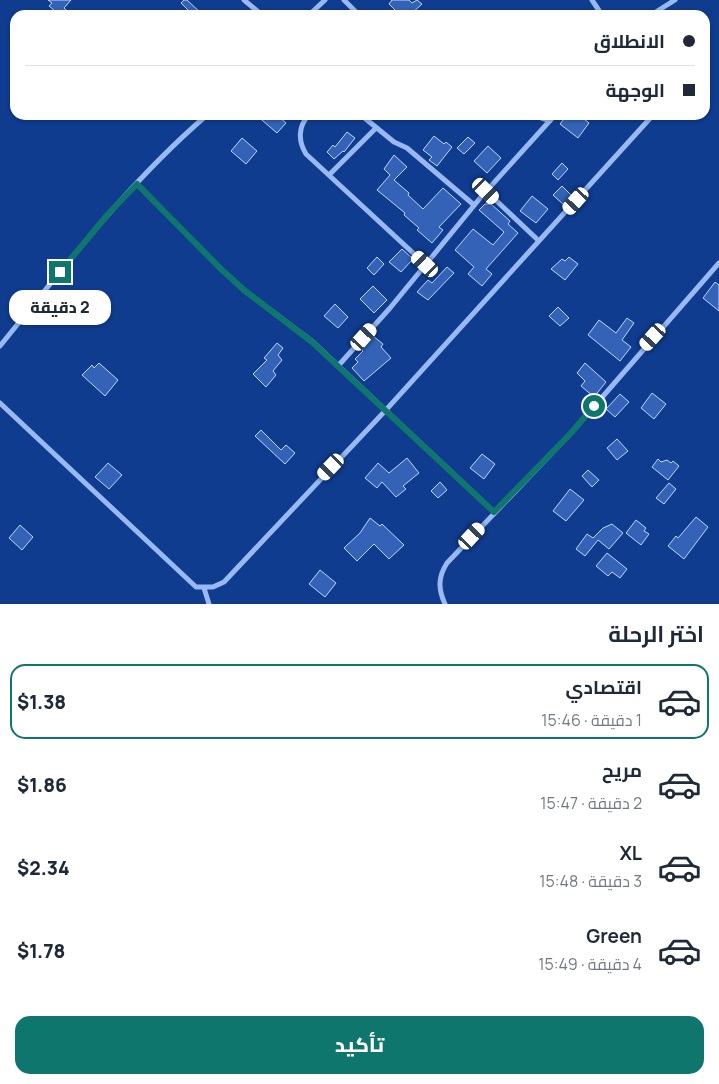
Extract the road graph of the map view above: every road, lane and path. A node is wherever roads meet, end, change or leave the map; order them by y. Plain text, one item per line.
1 (244, 0) edge
2 (325, 0) edge
3 (344, 0) edge
4 (675, 0) edge
5 (256, 10) edge
6 (314, 10) edge
7 (353, 10) edge
8 (658, 10) edge
9 (201, 120) edge
10 (304, 120) edge
11 (367, 120) edge
12 (547, 120) edge
13 (648, 120) edge
14 (550, 121) joint
15 (376, 128) junction
16 (329, 175) junction
17 (137, 184) junction
18 (486, 191) junction
19 (474, 205) junction
20 (539, 241) junction
21 (719, 263) edge
22 (425, 264) junction
23 (0, 346) edge
24 (338, 366) junction
25 (0, 403) edge
26 (385, 411) junction
27 (494, 512) junction
28 (204, 588) junction
29 (209, 604) edge
30 (445, 604) edge

1 - 5 street
2 - 6 street
3 - 7 street
4 - 8 street
9 - 17 street
10 - 16 street
11 - 15 street
12 - 14 street
13 - 20 street
14 - 18 street
15 - 16 street
15 - 19 street
16 - 22 street
17 - 23 street
17 - 24 street
18 - 19 street
18 - 20 street
19 - 22 street
20 - 26 street
21 - 27 street
22 - 24 street
24 - 26 street
25 - 28 street
26 - 27 street
26 - 28 street
27 - 30 street
28 - 29 street

